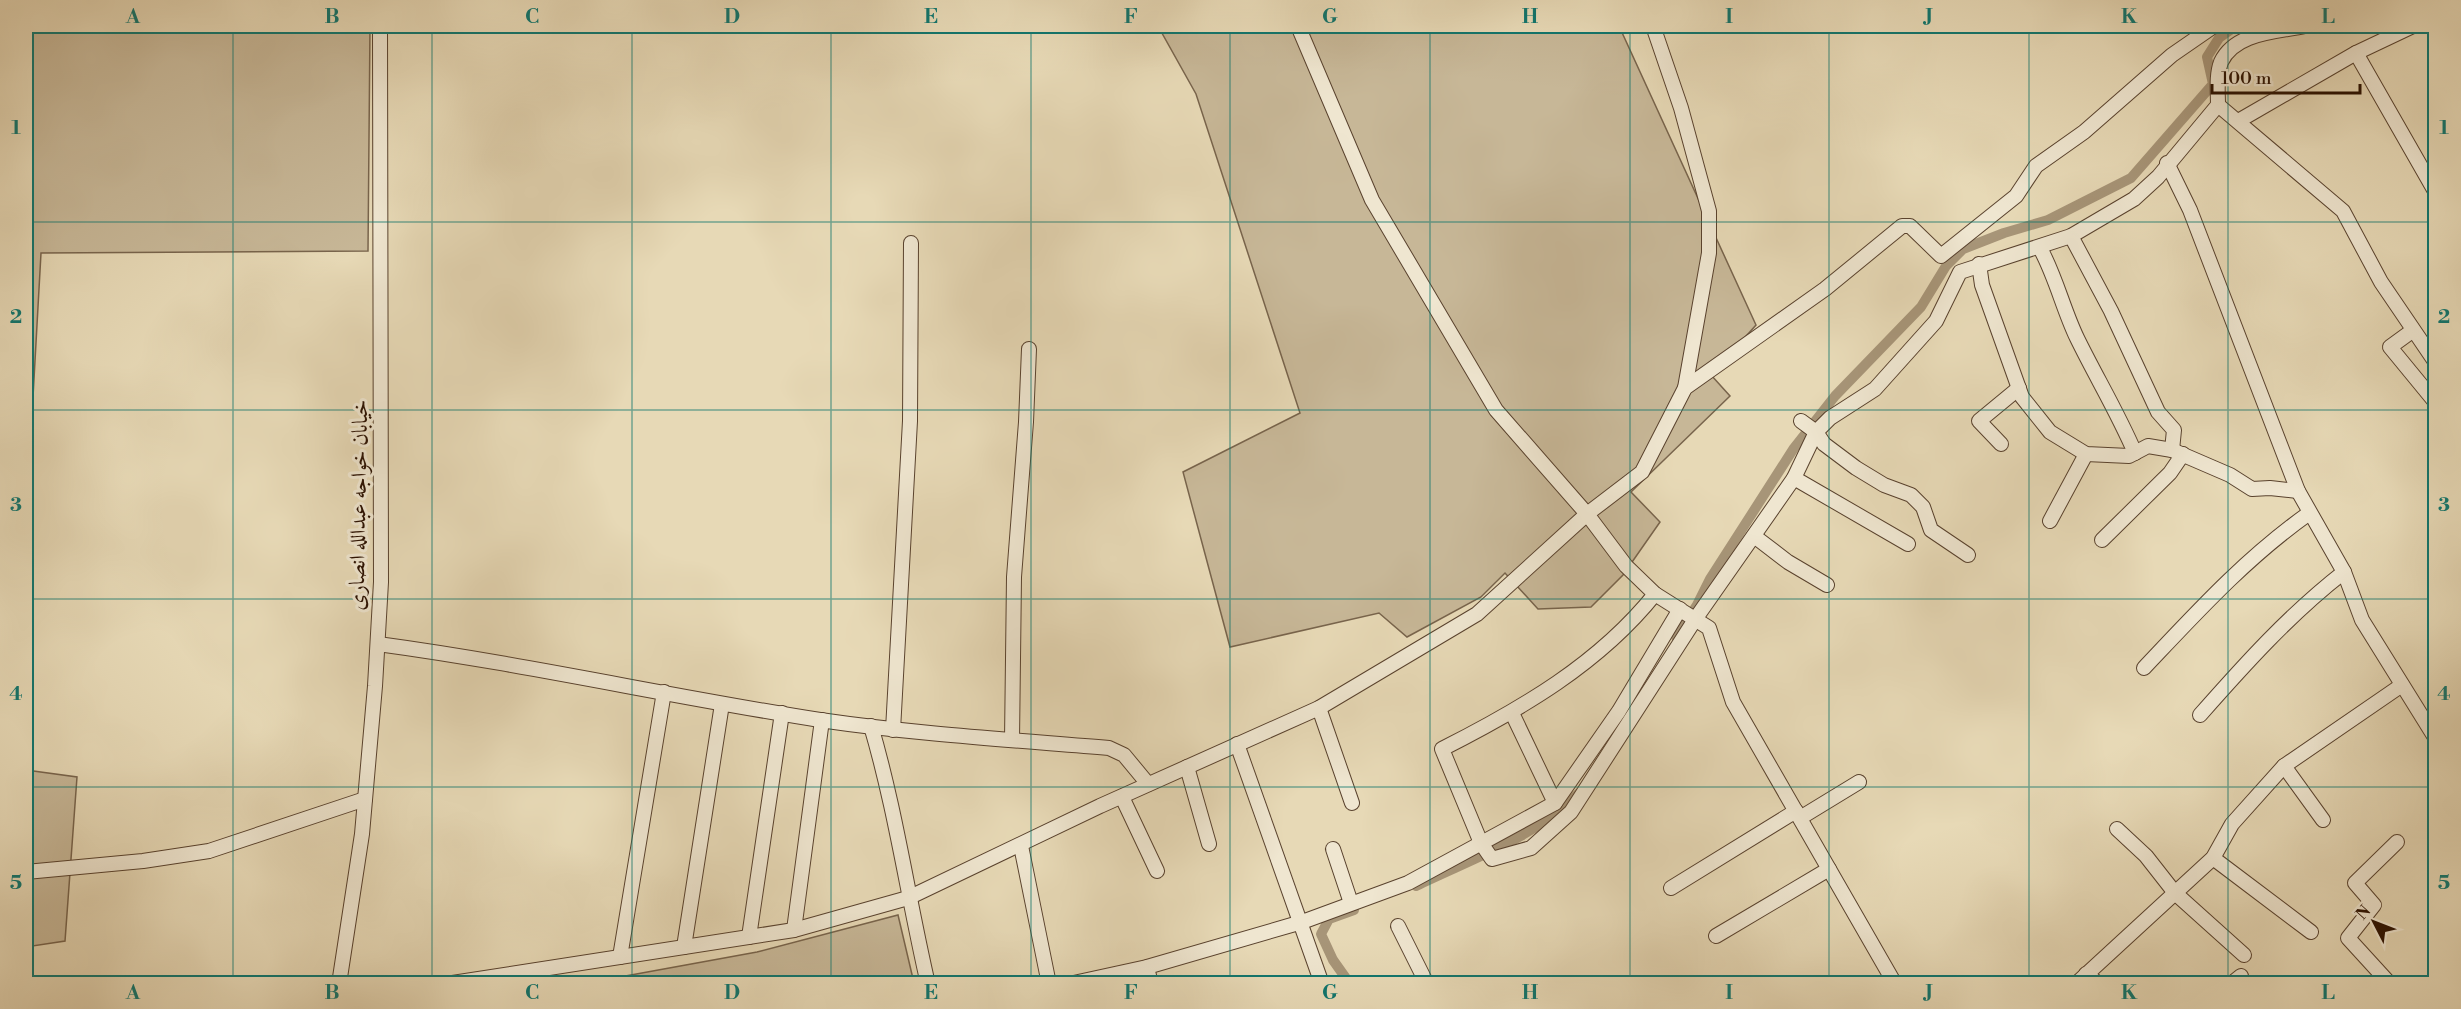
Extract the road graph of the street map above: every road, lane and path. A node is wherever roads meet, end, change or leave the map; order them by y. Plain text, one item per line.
1 (380, 26) edge
2 (1298, 26) edge
3 (1653, 26) edge
4 (2214, 26) edge
5 (2305, 26) edge
6 (2413, 26) edge
7 (2356, 53) junction
8 (2218, 105) junction
9 (2240, 120) junction
10 (2167, 163) junction
11 (2436, 194) edge
12 (2071, 236) junction
13 (911, 243) dead end
14 (2040, 248) junction
15 (1941, 256) junction
16 (1979, 264) junction
17 (1960, 272) junction
18 (2412, 331) junction
19 (1029, 350) dead end
20 (2436, 363) edge
21 (1685, 388) junction
22 (2019, 388) junction
23 (2436, 403) edge
24 (1801, 421) dead end
25 (1816, 432) junction
26 (2001, 444) dead end
27 (2177, 452) junction
28 (2135, 453) junction
29 (2086, 454) junction
30 (1794, 478) junction
31 (2298, 491) junction
32 (1587, 514) junction
33 (2308, 514) junction
34 (2050, 521) dead end
35 (1754, 536) junction
36 (2102, 540) dead end
37 (1908, 544) dead end
38 (1968, 555) dead end
39 (2344, 572) junction
40 (1827, 585) dead end
41 (1655, 594) junction
42 (1680, 609) junction
43 (1696, 618) junction
44 (378, 644) junction
45 (2144, 669) dead end
46 (2402, 685) junction
47 (664, 692) junction
48 (722, 704) junction
49 (1319, 708) junction
50 (1512, 713) junction
51 (782, 714) junction
52 (2200, 715) dead end
53 (822, 720) junction
54 (2429, 722) edge
55 (871, 726) junction
56 (893, 730) junction
57 (2436, 739) edge
58 (1011, 740) junction
59 (1237, 744) junction
60 (2284, 766) junction
61 (1187, 767) junction
62 (1859, 782) dead end
63 (1148, 784) junction
64 (1122, 796) junction
65 (365, 799) junction
66 (1352, 803) dead end
67 (1555, 803) junction
68 (1798, 814) junction
69 (2323, 820) dead end
70 (2116, 828) dead end
71 (2397, 842) dead end
72 (1481, 843) junction
73 (1209, 844) dead end
74 (1021, 846) junction
75 (1333, 849) dead end
76 (2213, 858) junction
77 (1829, 869) junction
78 (1157, 871) dead end
79 (26, 872) edge
80 (1671, 888) dead end
81 (2175, 893) junction
82 (908, 898) junction
83 (1351, 903) junction
84 (1302, 922) junction
85 (1398, 926) dead end
86 (794, 930) junction
87 (2311, 932) dead end
88 (1716, 936) dead end
89 (749, 937) junction
90 (684, 947) junction
91 (2244, 955) dead end
92 (620, 957) junction
93 (1147, 967) junction
94 (2081, 979) edge
95 (339, 984) edge
96 (446, 984) edge
97 (928, 984) edge
98 (1049, 984) edge
99 (1069, 984) edge
100 (1151, 984) edge
101 (1322, 984) edge
102 (1427, 984) edge
103 (1895, 984) edge
104 (2099, 984) edge
105 (2390, 984) edge

1 - 44 street, خیابان خواجه عبدالله انصاری
2 - 32 street
3 - 21 street
4 - 15 street
5 - 8 street
6 - 7 street
7 - 9 street
7 - 11 street
8 - 9 street
8 - 10 street
9 - 18 street
10 - 12 street
10 - 31 street
12 - 14 street
12 - 27 street
13 - 56 street
14 - 16 street
14 - 28 street
15 - 17 street
15 - 21 street
16 - 17 street
16 - 22 street
17 - 25 street
18 - 20 street
18 - 23 street
19 - 58 street
21 - 32 street
22 - 26 street
22 - 29 street
24 - 25 street
25 - 30 street
25 - 38 street
27 - 28 street
27 - 31 street
27 - 36 street
28 - 29 street
29 - 34 street
30 - 35 street
30 - 37 street
31 - 33 street
32 - 41 street
32 - 49 street
33 - 39 street
33 - 45 street
35 - 40 street
35 - 43 street
39 - 46 street
39 - 52 street
41 - 42 street
41 - 50 street
42 - 43 street
42 - 67 street
43 - 68 street
43 - 72 street
44 - 47 street
44 - 65 street, خیابان خواجه عبدالله انصاری
46 - 54 street
46 - 60 street
47 - 48 street
47 - 92 street
48 - 51 street
48 - 90 street
49 - 59 street
49 - 66 street
50 - 67 street
50 - 72 street
51 - 53 street
51 - 89 street
53 - 55 street
53 - 86 street
54 - 57 street
55 - 56 street
55 - 82 street
56 - 58 street
58 - 63 street
59 - 61 street
59 - 84 street
60 - 69 street
60 - 76 street
61 - 63 street
61 - 73 street
62 - 68 street
63 - 64 street
64 - 74 street
64 - 78 street
65 - 79 street
65 - 95 street, خیابان خواجه عبدالله انصاری
67 - 72 street
68 - 77 street
68 - 80 street
70 - 81 street
71 - 105 street
72 - 83 street
74 - 82 street
74 - 98 street
75 - 83 street
76 - 81 street
76 - 87 street
77 - 88 street
77 - 103 street
81 - 91 street
81 - 94 street
82 - 86 street
82 - 97 street
83 - 84 street
84 - 93 street
84 - 101 street
85 - 102 street
86 - 89 street
89 - 90 street
90 - 92 street
92 - 96 street
93 - 99 street
93 - 100 street
94 - 104 street

